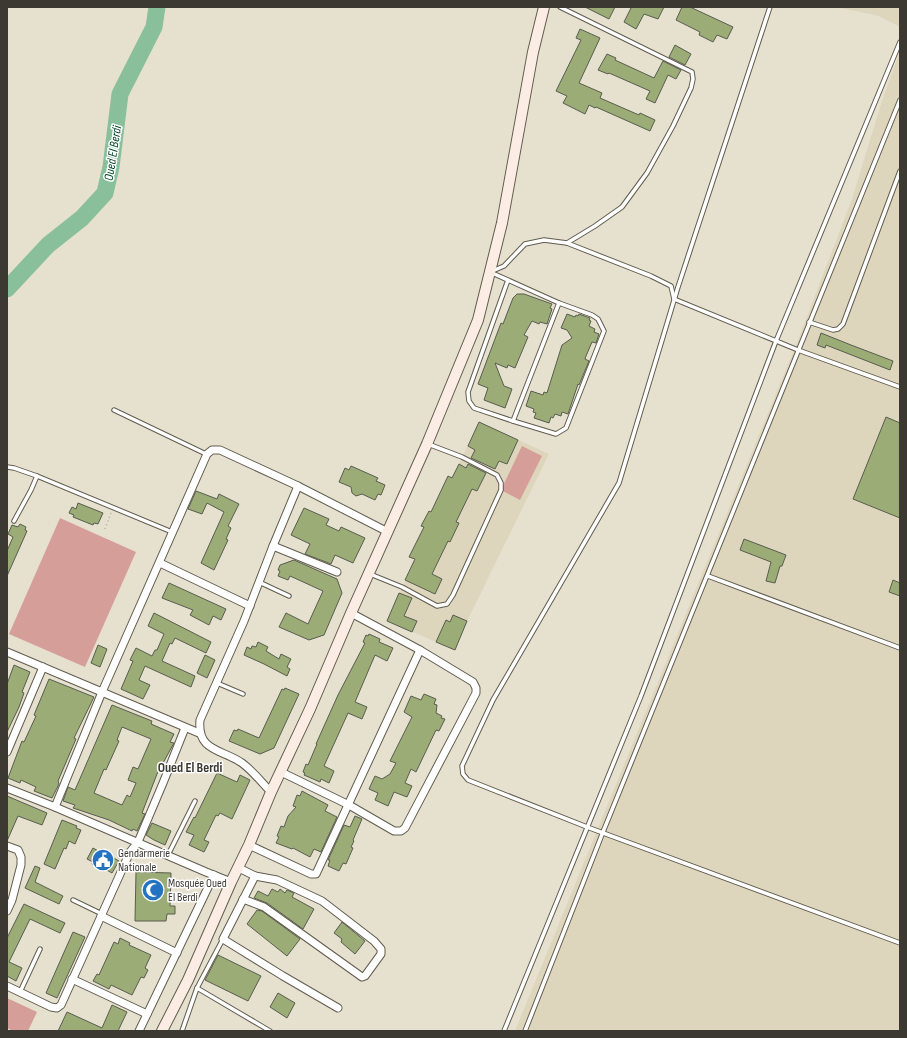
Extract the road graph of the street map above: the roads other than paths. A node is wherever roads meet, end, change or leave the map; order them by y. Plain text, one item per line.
1 (544, 7) edge
2 (560, 7) edge
3 (770, 7) edge
4 (900, 42) edge
5 (900, 100) edge
6 (900, 171) edge
7 (567, 243) junction
8 (490, 272) junction
9 (508, 280) junction
10 (674, 298) junction
11 (559, 303) junction
12 (809, 322) junction
13 (776, 340) junction
14 (798, 350) junction
15 (900, 387) edge
16 (114, 410) dead end
17 (513, 421) junction
18 (427, 444) junction
19 (208, 454) junction
20 (7, 467) edge
21 (37, 476) junction
22 (298, 486) junction
23 (14, 520) dead end
24 (388, 532) junction
25 (173, 533) junction
26 (273, 546) junction
27 (160, 563) junction
28 (337, 572) dead end
29 (369, 573) junction
30 (708, 576) junction
31 (259, 582) junction
32 (289, 596) dead end
33 (250, 606) junction
34 (351, 613) junction
35 (900, 648) edge
36 (420, 650) junction
37 (7, 652) edge
38 (42, 667) junction
39 (217, 683) junction
40 (102, 692) junction
41 (243, 694) dead end
42 (185, 728) junction
43 (199, 733) junction
44 (7, 752) edge
45 (281, 772) junction
46 (7, 788) edge
47 (271, 792) junction
48 (195, 801) dead end
49 (349, 805) junction
50 (55, 807) junction
51 (587, 827) junction
52 (603, 832) junction
53 (138, 842) junction
54 (249, 845) junction
55 (7, 846) edge
56 (168, 855) junction
57 (239, 868) junction
58 (214, 874) junction
59 (255, 876) junction
60 (231, 882) junction
61 (243, 899) junction
62 (73, 900) dead end
63 (7, 911) edge
64 (101, 915) junction
65 (223, 939) junction
66 (900, 943) edge
67 (40, 949) dead end
68 (176, 953) junction
69 (72, 979) junction
70 (7, 986) edge
71 (197, 988) junction
72 (20, 992) junction
73 (338, 1008) dead end
74 (147, 1014) junction
75 (139, 1031) edge
76 (162, 1031) edge
77 (182, 1031) edge
78 (270, 1031) edge
79 (504, 1031) edge
80 (525, 1031) edge

1 - 8 main road
2 - 7 lane
3 - 10 lane
4 - 13 lane
5 - 12 lane
6 - 12 lane
7 - 8 lane
7 - 10 lane
8 - 9 lane
8 - 18 main road
9 - 11 lane
9 - 17 lane
10 - 13 lane
10 - 51 lane
11 - 17 lane
11 - 17 lane
12 - 14 lane
13 - 14 lane
13 - 51 lane
14 - 15 lane
14 - 30 lane
16 - 19 lane
18 - 24 main road
18 - 29 lane
19 - 22 street
19 - 25 street
20 - 21 lane
21 - 23 lane
21 - 25 lane
22 - 24 street
22 - 26 street
24 - 29 main road
25 - 27 street
26 - 28 street
26 - 31 street
27 - 33 street
27 - 40 street
29 - 34 main road
30 - 35 lane
30 - 52 lane
31 - 32 lane
31 - 33 street
33 - 39 street
34 - 36 street
34 - 45 main road
36 - 49 street
36 - 49 street
37 - 38 street
38 - 40 street
38 - 44 street
39 - 41 lane
39 - 43 street
40 - 42 street
40 - 50 street
42 - 43 street
42 - 53 street
43 - 47 street
45 - 47 main road
45 - 49 street
46 - 50 street
47 - 54 main road
48 - 56 lane
49 - 54 street
50 - 53 street
51 - 52 lane
51 - 79 lane
52 - 66 lane
52 - 80 lane
53 - 56 street
53 - 64 street
54 - 57 main road
55 - 63 street
56 - 58 street
57 - 59 street
57 - 60 main road
58 - 60 street
58 - 68 street
59 - 61 street
59 - 61 street
60 - 76 main road
61 - 65 street
62 - 64 lane
64 - 68 street
64 - 69 street
65 - 71 lane
65 - 73 street
67 - 72 lane
68 - 74 street
69 - 72 street
69 - 74 street
70 - 72 street
71 - 77 lane
71 - 78 lane
74 - 75 street

